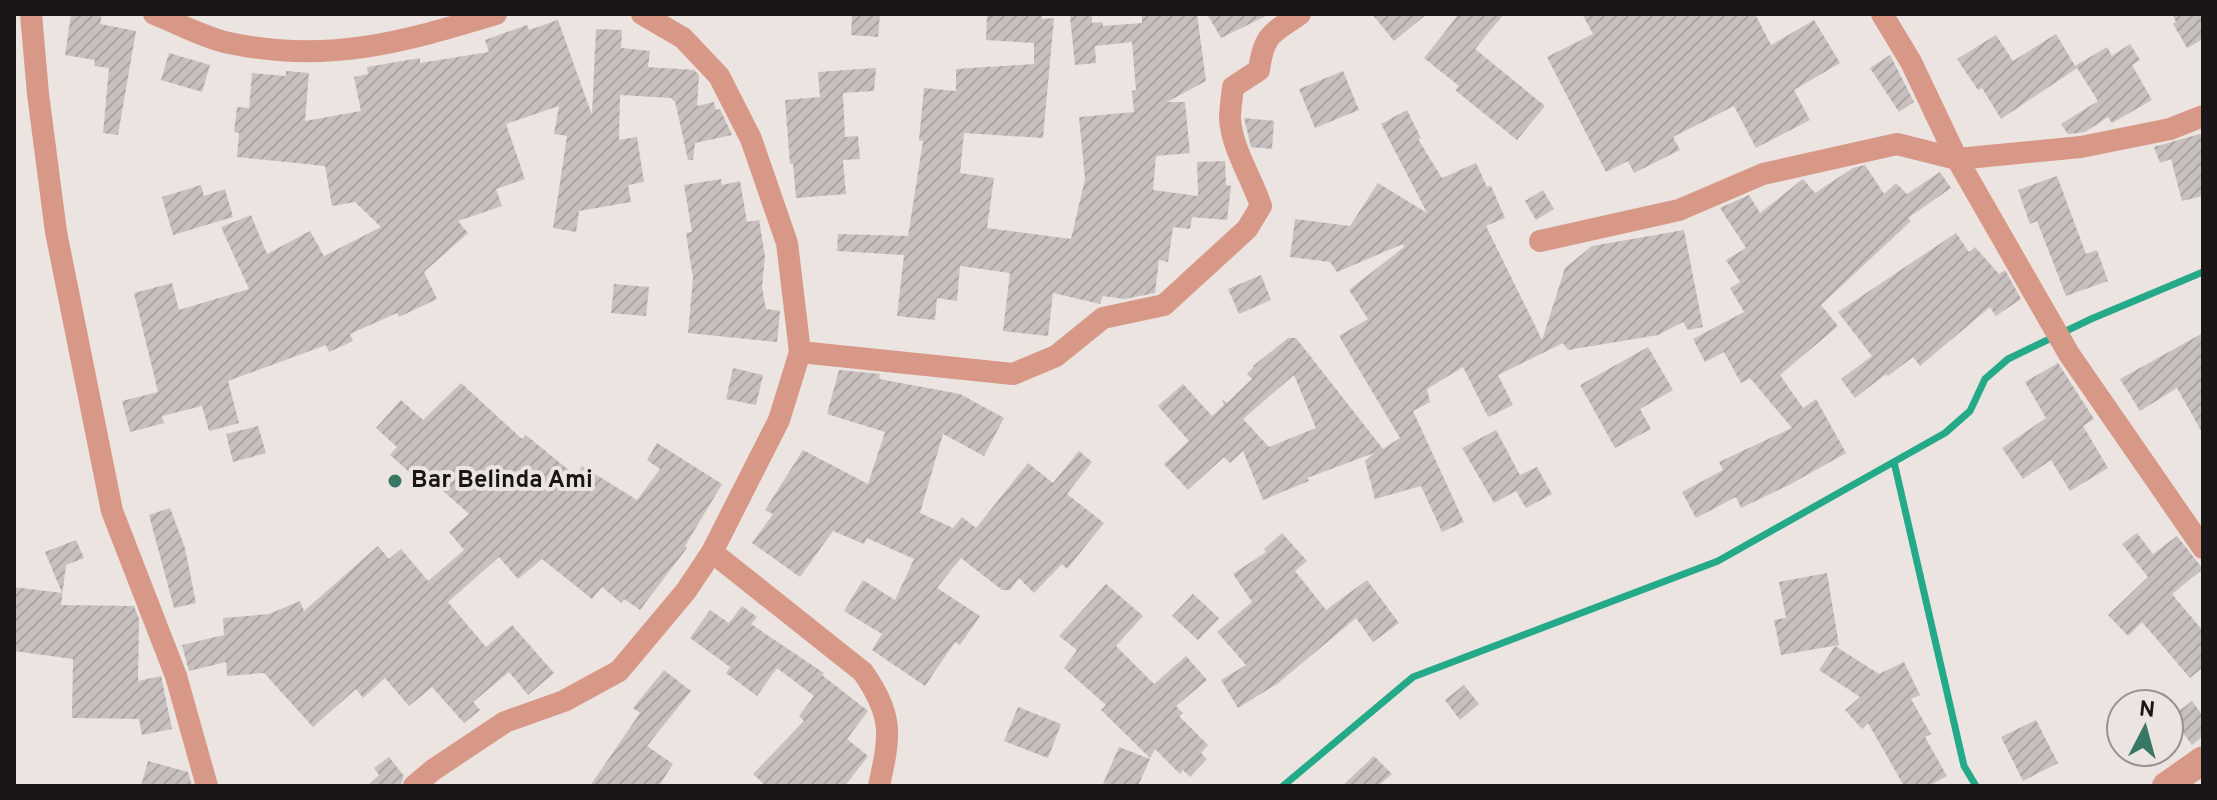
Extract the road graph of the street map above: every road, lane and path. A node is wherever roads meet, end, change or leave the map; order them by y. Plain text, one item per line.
1 (31, 14) edge
2 (154, 14) edge
3 (496, 14) edge
4 (642, 14) edge
5 (1300, 14) edge
6 (1882, 14) edge
7 (2203, 116) edge
8 (1957, 159) junction
9 (1540, 241) dead end
10 (800, 352) junction
11 (2203, 548) edge
12 (712, 552) junction
13 (2203, 760) edge
14 (207, 786) edge
15 (414, 786) edge
16 (879, 786) edge
17 (2166, 786) edge

1 - 14 street
2 - 3 street
4 - 10 street
5 - 10 street
6 - 8 street
7 - 8 street
8 - 9 street
8 - 11 street
10 - 12 street
12 - 15 street
12 - 16 street
13 - 17 street

